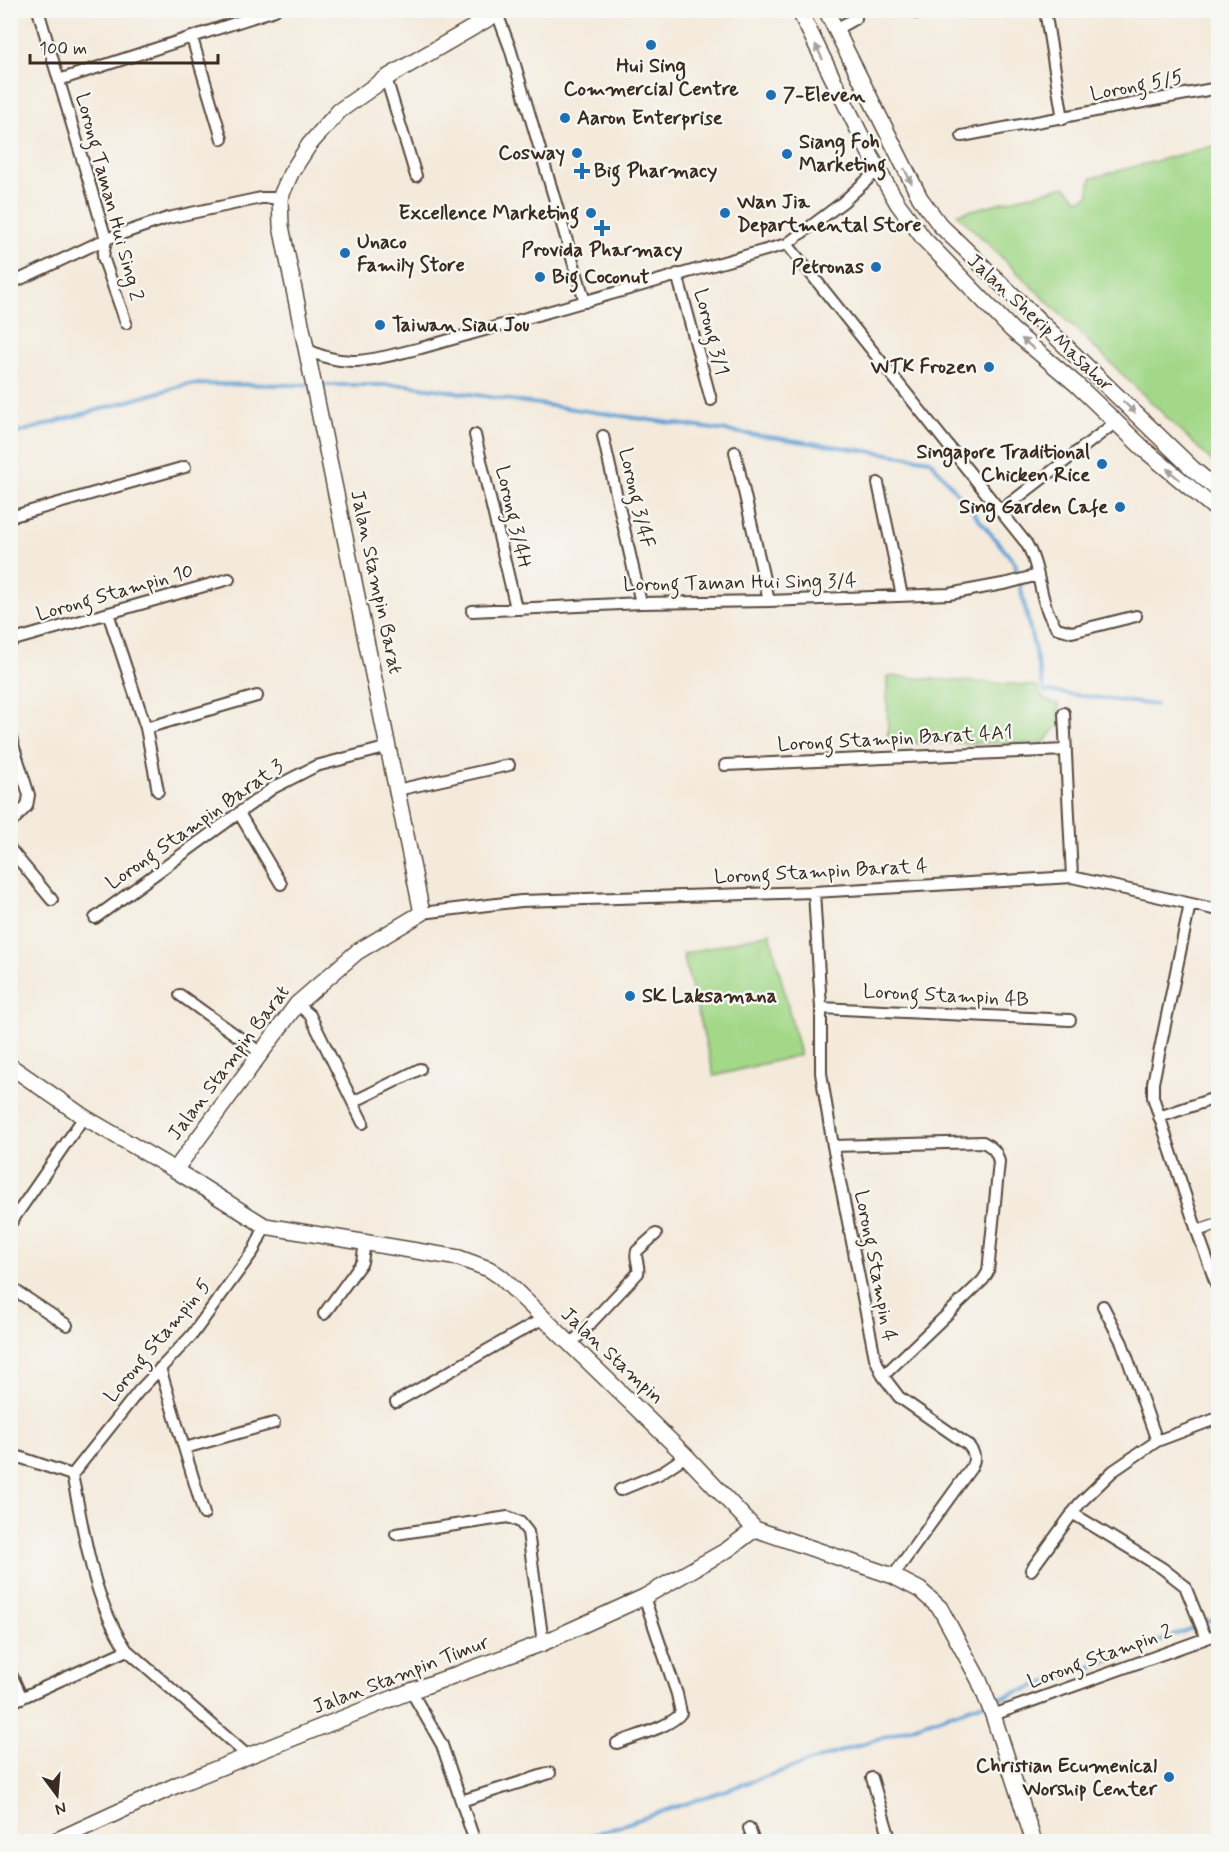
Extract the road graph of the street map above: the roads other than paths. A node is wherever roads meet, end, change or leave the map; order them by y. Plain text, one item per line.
1 (38, 10) edge
2 (275, 10) edge
3 (798, 10) edge
4 (826, 10) edge
5 (856, 10) edge
6 (932, 10) edge
7 (1045, 10) edge
8 (500, 12) edge
9 (917, 13) dead end
10 (836, 29) junction
11 (192, 38) junction
12 (386, 78) junction
13 (59, 80) junction
14 (1218, 88) edge
15 (1063, 119) junction
16 (962, 136) dead end
17 (222, 139) dead end
18 (878, 170) junction
19 (416, 176) dead end
20 (280, 198) junction
21 (106, 239) junction
22 (786, 244) junction
23 (677, 274) junction
24 (10, 284) edge
25 (585, 302) junction
26 (126, 324) dead end
27 (306, 349) junction
28 (711, 400) dead end
29 (1116, 422) junction
30 (475, 435) dead end
31 (603, 436) dead end
32 (735, 452) dead end
33 (185, 467) dead end
34 (878, 483) dead end
35 (1218, 490) edge
36 (1000, 511) junction
37 (1218, 511) edge
38 (10, 517) edge
39 (1035, 575) junction
40 (229, 579) dead end
41 (902, 597) junction
42 (769, 601) junction
43 (641, 603) junction
44 (516, 608) junction
45 (472, 610) dead end
46 (108, 613) junction
47 (1136, 616) dead end
48 (10, 641) edge
49 (257, 696) dead end
50 (1064, 713) dead end
51 (146, 728) junction
52 (10, 735) edge
53 (389, 747) junction
54 (1066, 750) junction
55 (509, 765) dead end
56 (725, 765) dead end
57 (397, 790) junction
58 (158, 791) dead end
59 (239, 813) junction
60 (10, 825) edge
61 (10, 849) edge
62 (1072, 877) junction
63 (280, 884) dead end
64 (814, 892) junction
65 (52, 900) dead end
66 (1190, 904) junction
67 (1218, 910) edge
68 (422, 913) junction
69 (94, 918) dead end
70 (180, 995) dead end
71 (297, 1004) junction
72 (821, 1008) junction
73 (1070, 1020) dead end
74 (261, 1053) junction
75 (10, 1066) edge
76 (420, 1069) dead end
77 (1218, 1097) edge
78 (353, 1102) junction
79 (84, 1117) junction
80 (1159, 1117) junction
81 (363, 1123) dead end
82 (833, 1146) junction
83 (175, 1170) junction
84 (10, 1224) edge
85 (1218, 1224) edge
86 (265, 1226) junction
87 (1197, 1231) junction
88 (656, 1234) dead end
89 (366, 1243) junction
90 (10, 1287) edge
91 (1218, 1288) edge
92 (1103, 1306) dead end
93 (324, 1314) dead end
94 (542, 1319) junction
95 (67, 1325) dead end
96 (571, 1344) junction
97 (160, 1368) junction
98 (883, 1376) junction
99 (396, 1402) dead end
100 (1218, 1418) edge
101 (274, 1423) dead end
102 (1157, 1441) junction
103 (184, 1448) junction
104 (10, 1454) edge
105 (686, 1456) junction
106 (72, 1475) junction
107 (620, 1490) dead end
108 (1072, 1513) junction
109 (204, 1514) dead end
110 (755, 1528) junction
111 (396, 1534) dead end
112 (1031, 1570) dead end
113 (893, 1576) junction
114 (644, 1597) junction
115 (1205, 1633) junction
116 (1218, 1634) edge
117 (543, 1643) junction
118 (127, 1650) junction
119 (10, 1672) edge
120 (411, 1692) junction
121 (21, 1698) junction
122 (10, 1703) edge
123 (991, 1711) junction
124 (617, 1743) dead end
125 (249, 1756) junction
126 (550, 1773) dead end
127 (872, 1778) dead end
128 (461, 1801) junction
129 (749, 1828) dead end
130 (53, 1842) edge
131 (475, 1842) edge
132 (754, 1842) edge
133 (891, 1842) edge
134 (1034, 1842) edge

1 - 13 street, Lorong Taman Hui Sing 2
2 - 11 street
18 -> 3 street, Jalan Sherip Masahor
4 - 10 street, Jalan Sherip Masahor
5 - 10 street
6 - 9 street
7 - 15 street
8 - 12 street, Jalan Stampin Barat
8 - 25 street
10 -> 35 street, Jalan Sherip Masahor
11 - 13 street
11 - 17 street
12 - 19 street
12 - 20 street, Jalan Stampin Barat
13 - 21 street, Lorong Taman Hui Sing 2
14 - 15 street, Lorong 5/5
15 - 16 street, Lorong 5/5
18 - 22 street
29 -> 18 street, Jalan Sherip Masahor
20 - 21 street
20 - 27 street, Jalan Stampin Barat
21 - 24 street
21 - 26 street, Lorong Taman Hui Sing 2
22 - 23 street
22 - 36 street
23 - 25 street
23 - 28 street, Lorong 3/1
25 - 27 street
27 - 53 street, Jalan Stampin Barat
29 - 36 street
37 -> 29 street, Jalan Sherip Masahor
30 - 44 street, Lorong 3/4H
31 - 43 street, Lorong 3/4F
32 - 42 street
33 - 38 street
34 - 41 street
36 - 39 street
39 - 41 street, Lorong Taman Hui Sing 3/4
39 - 47 street
40 - 46 street, Lorong Stampin 10
41 - 42 street, Lorong Taman Hui Sing 3/4
42 - 43 street, Lorong Taman Hui Sing 3/4
43 - 44 street, Lorong Taman Hui Sing 3/4
44 - 45 street, Lorong Taman Hui Sing 3/4
46 - 48 street, Lorong Stampin 10
46 - 51 street
49 - 51 street
50 - 54 street
51 - 58 street
52 - 60 street
53 - 57 street, Jalan Stampin Barat
53 - 59 street, Lorong Stampin Barat 3
54 - 56 street, Lorong Stampin Barat 4A1
54 - 62 street
55 - 57 street
57 - 68 street, Jalan Stampin Barat
59 - 63 street
59 - 69 street, Lorong Stampin Barat 3
61 - 65 street
62 - 64 street, Lorong Stampin Barat 4
62 - 66 street, Lorong Stampin Barat 4
64 - 68 street, Lorong Stampin Barat 4
64 - 72 street, Lorong Stampin 4
66 - 67 street, Lorong Stampin Barat 4
66 - 80 street
68 - 71 street, Jalan Stampin Barat
70 - 74 street
71 - 74 street, Jalan Stampin Barat
71 - 78 street
72 - 73 street, Lorong Stampin 4B
72 - 82 street, Lorong Stampin 4
74 - 83 street, Jalan Stampin Barat
75 - 79 street, Jalan Stampin
76 - 78 street
77 - 80 street
78 - 81 street
79 - 83 street, Jalan Stampin
79 - 84 street
80 - 87 street
82 - 98 street, Lorong Stampin 4
82 - 98 street
83 - 86 street, Jalan Stampin
85 - 87 street
86 - 89 street, Jalan Stampin
86 - 97 street, Lorong Stampin 5
87 - 91 street
88 - 96 street
89 - 93 street
89 - 94 street, Jalan Stampin
90 - 95 street
92 - 102 street
94 - 96 street, Jalan Stampin
94 - 99 street
96 - 105 street, Jalan Stampin
97 - 103 street
97 - 106 street, Lorong Stampin 5
98 - 113 street, Lorong Stampin 4
100 - 102 street
101 - 103 street
102 - 108 street
103 - 109 street
104 - 106 street
105 - 107 street
105 - 110 street, Jalan Stampin
106 - 118 street
108 - 112 street
108 - 115 street
110 - 113 street, Jalan Stampin
110 - 114 street, Jalan Stampin Timur
111 - 117 street
113 - 123 street, Jalan Stampin
114 - 117 street, Jalan Stampin Timur
114 - 124 street
115 - 116 street, Lorong Stampin 2
115 - 123 street, Lorong Stampin 2
117 - 120 street, Jalan Stampin Timur
118 - 121 street
118 - 125 street
119 - 121 street
120 - 125 street, Jalan Stampin Timur
120 - 128 street
121 - 122 street
123 - 134 street, Jalan Stampin
125 - 130 street, Jalan Stampin Timur
126 - 128 street
127 - 133 street
128 - 131 street
129 - 132 street

